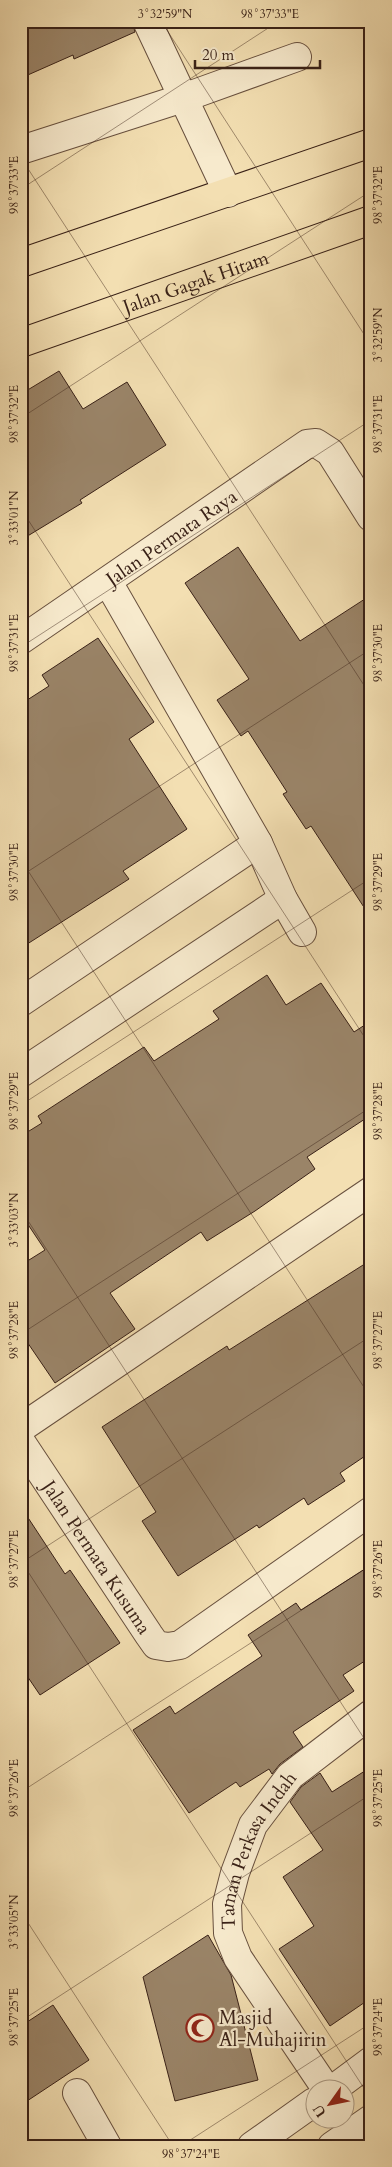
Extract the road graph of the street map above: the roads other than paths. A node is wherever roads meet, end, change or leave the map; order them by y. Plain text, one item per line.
1 (147, 21) edge
2 (297, 57) dead end
3 (183, 98) junction
4 (371, 143) edge
5 (21, 150) edge
6 (228, 193) junction
7 (371, 220) edge
8 (21, 263) edge
9 (21, 343) edge
10 (371, 517) edge
11 (108, 582) junction
12 (21, 640) edge
13 (258, 843) junction
14 (283, 899) junction
15 (302, 932) dead end
16 (21, 1002) edge
17 (21, 1073) edge
18 (371, 1191) edge
19 (21, 1428) edge
20 (21, 1442) edge
21 (371, 1511) edge
22 (371, 1714) edge
23 (371, 2061) edge
24 (319, 2080) edge
25 (345, 2080) edge
26 (77, 2093) dead end
27 (304, 2109) edge
28 (357, 2122) edge
29 (107, 2146) edge
30 (252, 2146) edge
31 (332, 2146) edge

1 - 3 street
2 - 3 street
3 - 5 street
3 - 6 street
4 - 6 highway
6 - 8 highway
7 - 9 highway, Jalan Gagak Hitam
10 - 11 street, Jalan Permata Raya
11 - 12 street, Jalan Permata Raya
11 - 13 street
13 - 14 street
13 - 16 street
14 - 15 street
14 - 17 street
18 - 19 street
20 - 21 street, Jalan Permata Kusuma
22 - 24 street, Taman Perkasa Indah
23 - 25 street
26 - 29 street
27 - 30 street
28 - 31 street

